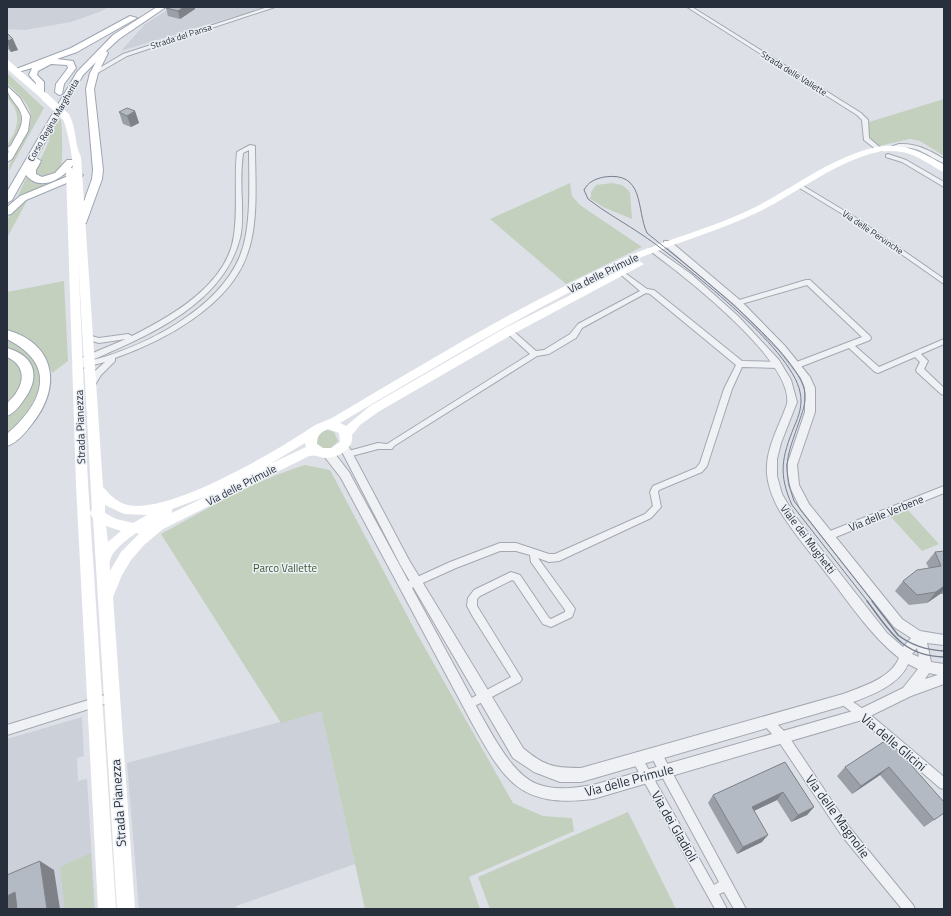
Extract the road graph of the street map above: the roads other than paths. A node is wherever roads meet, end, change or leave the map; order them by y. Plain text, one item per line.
1 (162, 7) edge
2 (273, 7) edge
3 (689, 7) edge
4 (147, 12) edge
5 (116, 38) junction
6 (10, 65) edge
7 (94, 73) junction
8 (7, 89) edge
9 (59, 92) junction
10 (42, 95) junction
11 (37, 146) junction
12 (880, 150) junction
13 (73, 151) junction
14 (890, 152) junction
15 (9, 154) edge
16 (944, 161) edge
17 (70, 162) junction
18 (944, 169) edge
19 (944, 176) edge
20 (73, 180) junction
21 (7, 182) edge
22 (944, 185) edge
23 (806, 187) junction
24 (7, 200) edge
25 (79, 209) junction
26 (7, 212) edge
27 (82, 221) joint
28 (670, 246) junction
29 (657, 252) junction
30 (621, 272) junction
31 (944, 277) edge
32 (944, 282) edge
33 (644, 291) junction
34 (738, 303) junction
35 (505, 328) junction
36 (142, 332) junction
37 (7, 334) edge
38 (88, 337) junction
39 (944, 341) edge
40 (850, 345) junction
41 (7, 352) edge
42 (535, 354) junction
43 (916, 354) junction
44 (116, 356) junction
45 (90, 360) junction
46 (77, 364) junction
47 (740, 364) junction
48 (778, 365) junction
49 (797, 365) junction
50 (92, 384) junction
51 (944, 392) edge
52 (7, 411) edge
53 (328, 425) junction
54 (313, 432) junction
55 (346, 433) junction
56 (7, 441) edge
57 (315, 450) junction
58 (346, 450) junction
59 (328, 453) junction
60 (82, 485) junction
61 (97, 488) junction
62 (944, 489) edge
63 (189, 498) junction
64 (99, 517) junction
65 (166, 522) junction
66 (134, 528) junction
67 (828, 536) junction
68 (534, 553) junction
69 (103, 560) junction
70 (417, 581) junction
71 (405, 587) junction
72 (106, 598) junction
73 (90, 614) junction
74 (919, 637) junction
75 (944, 640) edge
76 (905, 657) junction
77 (926, 666) junction
78 (944, 670) edge
79 (944, 678) edge
80 (907, 692) junction
81 (484, 696) junction
82 (112, 698) junction
83 (843, 700) junction
84 (95, 703) junction
85 (469, 704) junction
86 (862, 714) junction
87 (768, 722) junction
88 (7, 730) edge
89 (783, 738) junction
90 (656, 754) junction
91 (637, 760) junction
92 (664, 770) junction
93 (645, 776) junction
94 (944, 784) edge
95 (727, 885) junction
96 (712, 891) junction
97 (107, 909) edge
98 (126, 909) edge
99 (722, 909) edge
100 (740, 909) edge
101 (909, 909) edge

1 - 4 main road
2 - 7 street, Strada del Pansa
3 - 12 street, Strada delle Vallette
4 - 5 main road, Corso Regina Margherita
4 - 6 main road
4 - 9 main road, Corso Regina Margherita
5 - 7 main road
5 - 11 main road, Corso Regina Margherita
6 - 10 main road, Strada Pianezza
7 - 25 main road
8 - 15 main road
9 - 10 main road
9 - 21 main road, Corso Regina Margherita
10 - 13 main road, Strada Pianezza, bridge
11 - 17 main road
11 - 24 main road, Corso Regina Margherita
12 - 14 main road, Via delle Primule
12 - 23 main road, Via delle Primule
13 - 17 main road, Strada Pianezza
13 - 20 main road, Strada Pianezza
14 - 16 street
14 - 18 main road
14 - 19 main road
14 - 22 street
14 - 23 main road, Via delle Primule
17 - 20 main road, Strada Pianezza
20 - 25 main road, Strada Pianezza
20 - 25 main road, Strada Pianezza
20 - 26 main road
23 - 28 main road, Via delle Primule
23 - 31 street, Via delle Pervinche
23 - 32 street, Via delle Pervinche
25 - 27 main road
25 - 46 main road, Strada Pianezza
27 - 38 main road, Strada Pianezza
28 - 29 main road, Via delle Primule
28 - 34 street, Viale dei Mughetti
29 - 30 main road, Via delle Primule
29 - 35 main road, Via delle Primule
29 - 48 street, Viale dei Mughetti
30 - 33 street, Via delle Primule
30 - 35 main road, Via delle Primule
33 - 42 street
33 - 47 street, Via delle Primule
34 - 40 street
34 - 49 street, Viale dei Mughetti
35 - 42 street
35 - 53 main road, Via delle Primule
35 - 55 main road, Via delle Primule
36 - 38 street
36 - 44 street
36 - 45 street
37 - 56 main road
38 - 45 main road, Strada Pianezza
39 - 43 street
40 - 43 street
40 - 49 street
41 - 52 main road
42 - 58 street
43 - 51 street
44 - 45 street
44 - 50 street
45 - 46 street
45 - 50 main road, Strada Pianezza
46 - 60 main road, Strada Pianezza
47 - 48 street
47 - 68 street
48 - 76 street, Viale dei Mughetti
49 - 67 street, Viale dei Mughetti
50 - 61 main road, Strada Pianezza
53 - 54 main road
53 - 55 main road
54 - 57 main road
54 - 63 main road, Via delle Primule
55 - 58 main road
57 - 59 main road
57 - 65 main road, Via delle Primule
58 - 59 main road
58 - 70 street, Via delle Primule
59 - 71 street, Via delle Primule
60 - 64 main road
60 - 73 main road, Strada Pianezza
61 - 63 main road, Via delle Primule
61 - 64 main road, Strada Pianezza
62 - 67 street, Via delle Verbene
63 - 66 main road, Via delle Primule
64 - 66 main road, Via delle Primule
64 - 69 main road, Strada Pianezza
65 - 66 main road, Via delle Primule
65 - 72 main road, Via delle Primule
66 - 69 main road, Via delle Primule
67 - 74 street, Viale dei Mughetti
68 - 70 street
68 - 81 street
69 - 72 main road, Strada Pianezza
69 - 73 main road, Via delle Primule
70 - 71 street
70 - 81 street, Via delle Primule
71 - 85 street, Via delle Primule
72 - 82 main road, Strada Pianezza
73 - 84 main road, Strada Pianezza
74 - 75 street, Viale dei Mughetti
74 - 76 street, Via delle Primule
74 - 77 street
76 - 77 street, Viale dei Mughetti
76 - 83 street, Via delle Primule
77 - 78 street, Viale dei Mughetti
77 - 80 street, Via delle Primule
79 - 80 street, Via delle Primule
80 - 86 street, Via delle Primule
81 - 85 street
81 - 91 street, Via delle Primule
82 - 84 street
82 - 98 main road, Strada Pianezza
83 - 86 street, Via delle Glicini
83 - 87 street, Via delle Primule
84 - 88 street
84 - 97 main road, Strada Pianezza
85 - 93 street, Via delle Primule
86 - 89 street, Via delle Primule
86 - 94 street, Via delle Glicini
87 - 89 street, Via delle Magnolie
87 - 90 street, Via delle Primule
89 - 92 street, Via delle Primule
89 - 101 street, Via delle Magnolie
90 - 91 street, Via delle Primule
90 - 92 street, Via dei Gladioli
91 - 93 street, Via dei Gladioli
92 - 93 street, Via delle Primule
92 - 95 street, Via dei Gladioli
93 - 96 street, Via dei Gladioli
95 - 96 street
95 - 100 street, Via dei Gladioli
96 - 99 street, Via dei Gladioli

